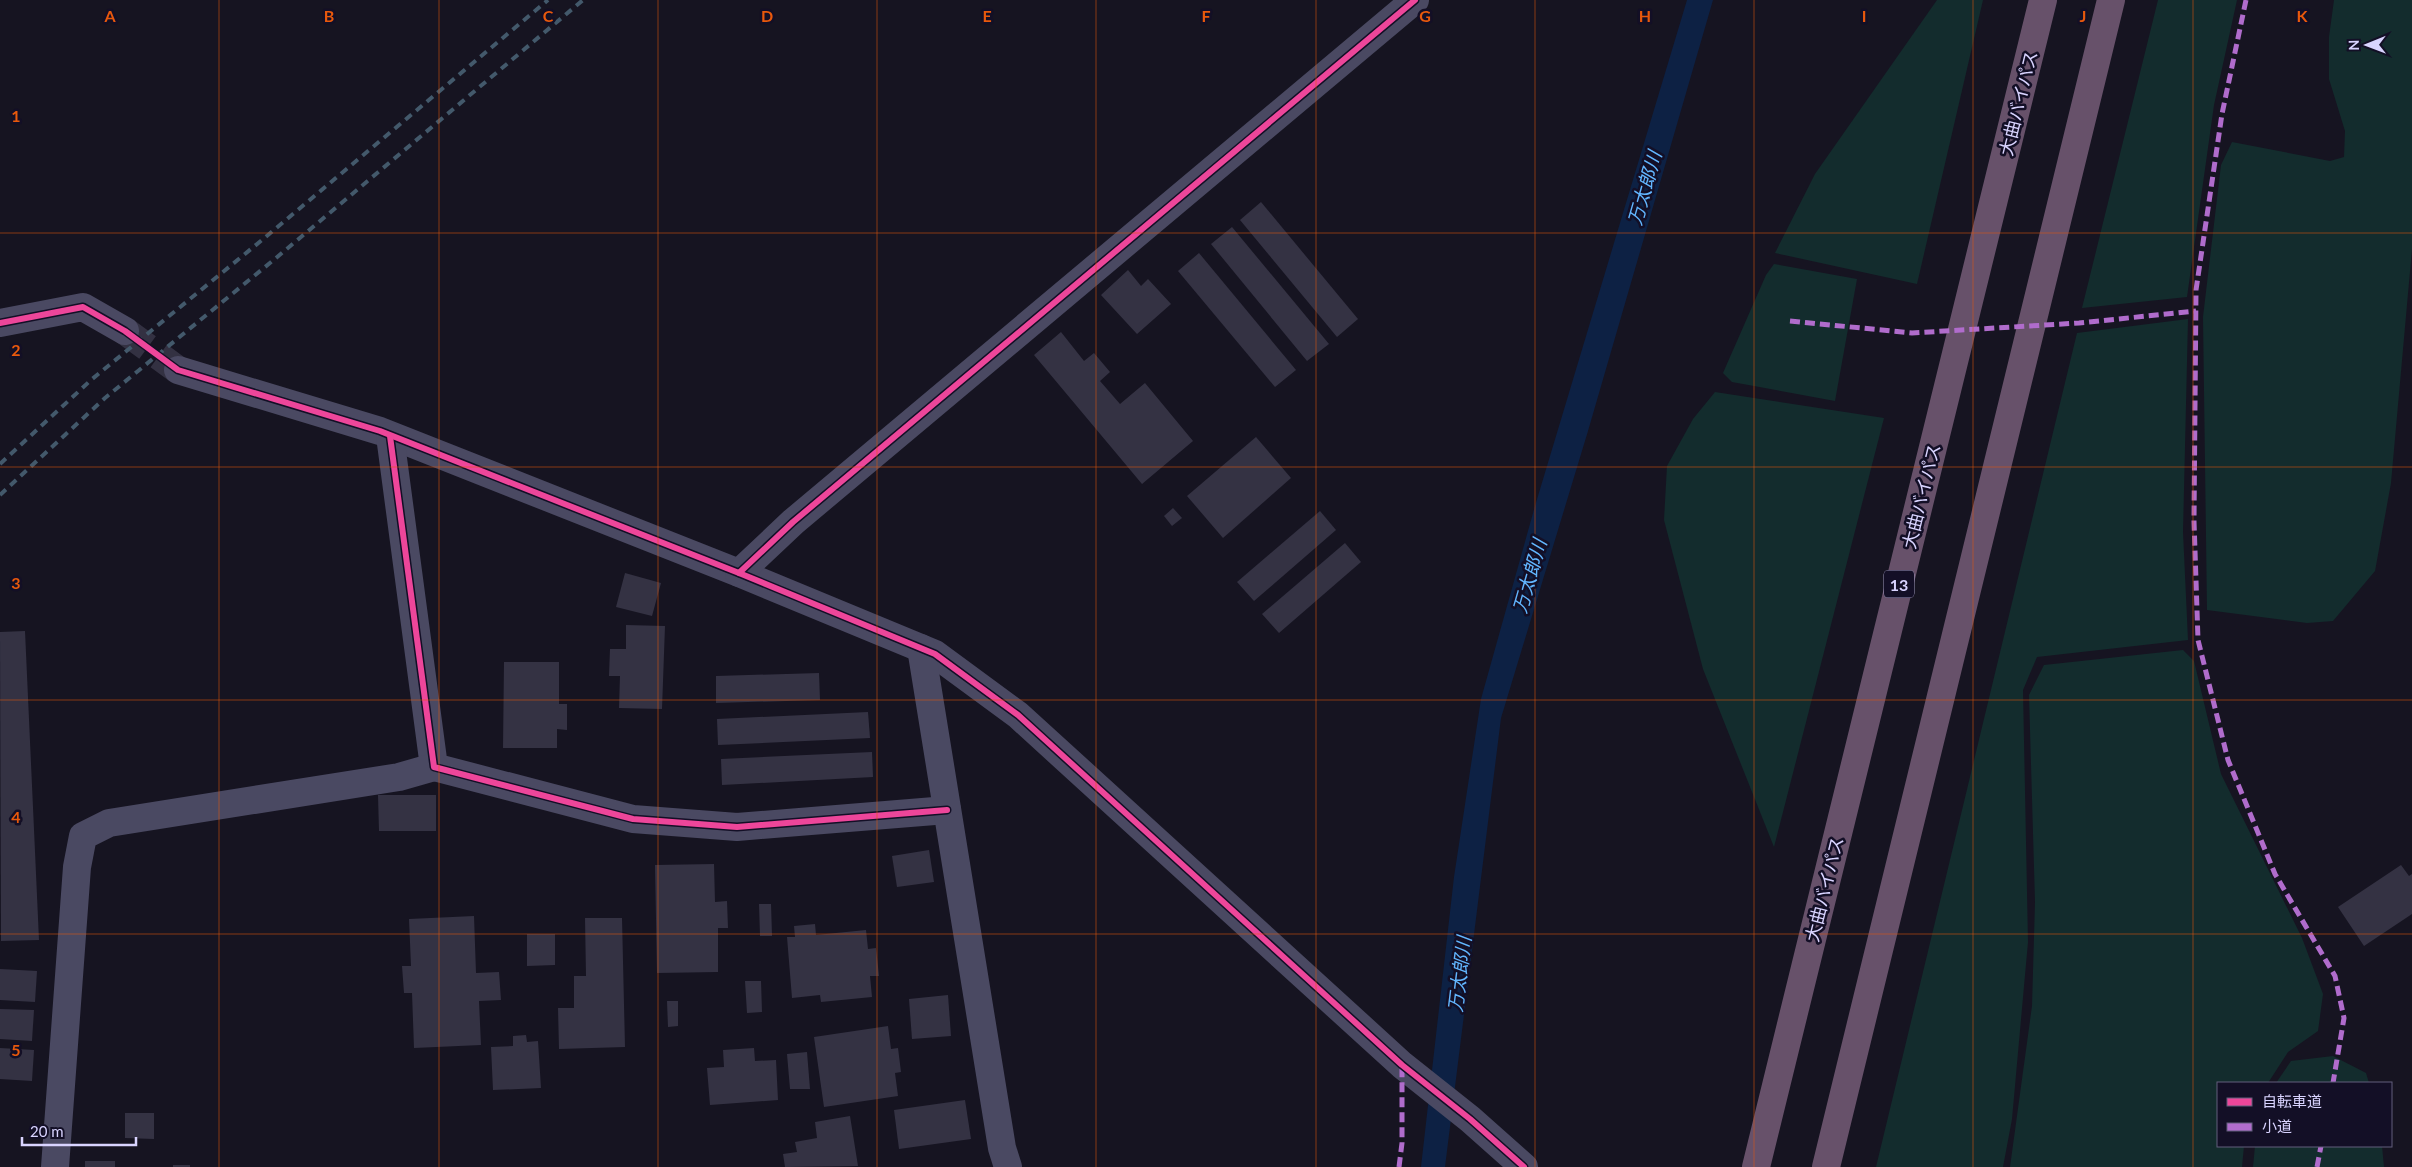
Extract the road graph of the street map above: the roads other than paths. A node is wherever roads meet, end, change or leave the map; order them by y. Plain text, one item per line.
1 (1415, 0) edge
2 (2043, 0) edge
3 (2112, 0) edge
4 (0, 323) edge
5 (125, 331) tunnel mouth
6 (178, 370) tunnel mouth
7 (390, 436) junction
8 (739, 573) junction
9 (921, 648) junction
10 (434, 767) junction
11 (947, 810) junction
12 (55, 1167) edge
13 (1008, 1167) edge
14 (1524, 1167) edge
15 (1756, 1167) edge
16 (1826, 1167) edge

1 - 8 street
2 - 15 highway, 大曲バイパス / 13
3 - 16 highway
4 - 5 street
6 - 7 street
7 - 8 street
7 - 10 street
8 - 9 street
9 - 11 street
9 - 14 street
10 - 11 street
10 - 12 street
11 - 13 street

